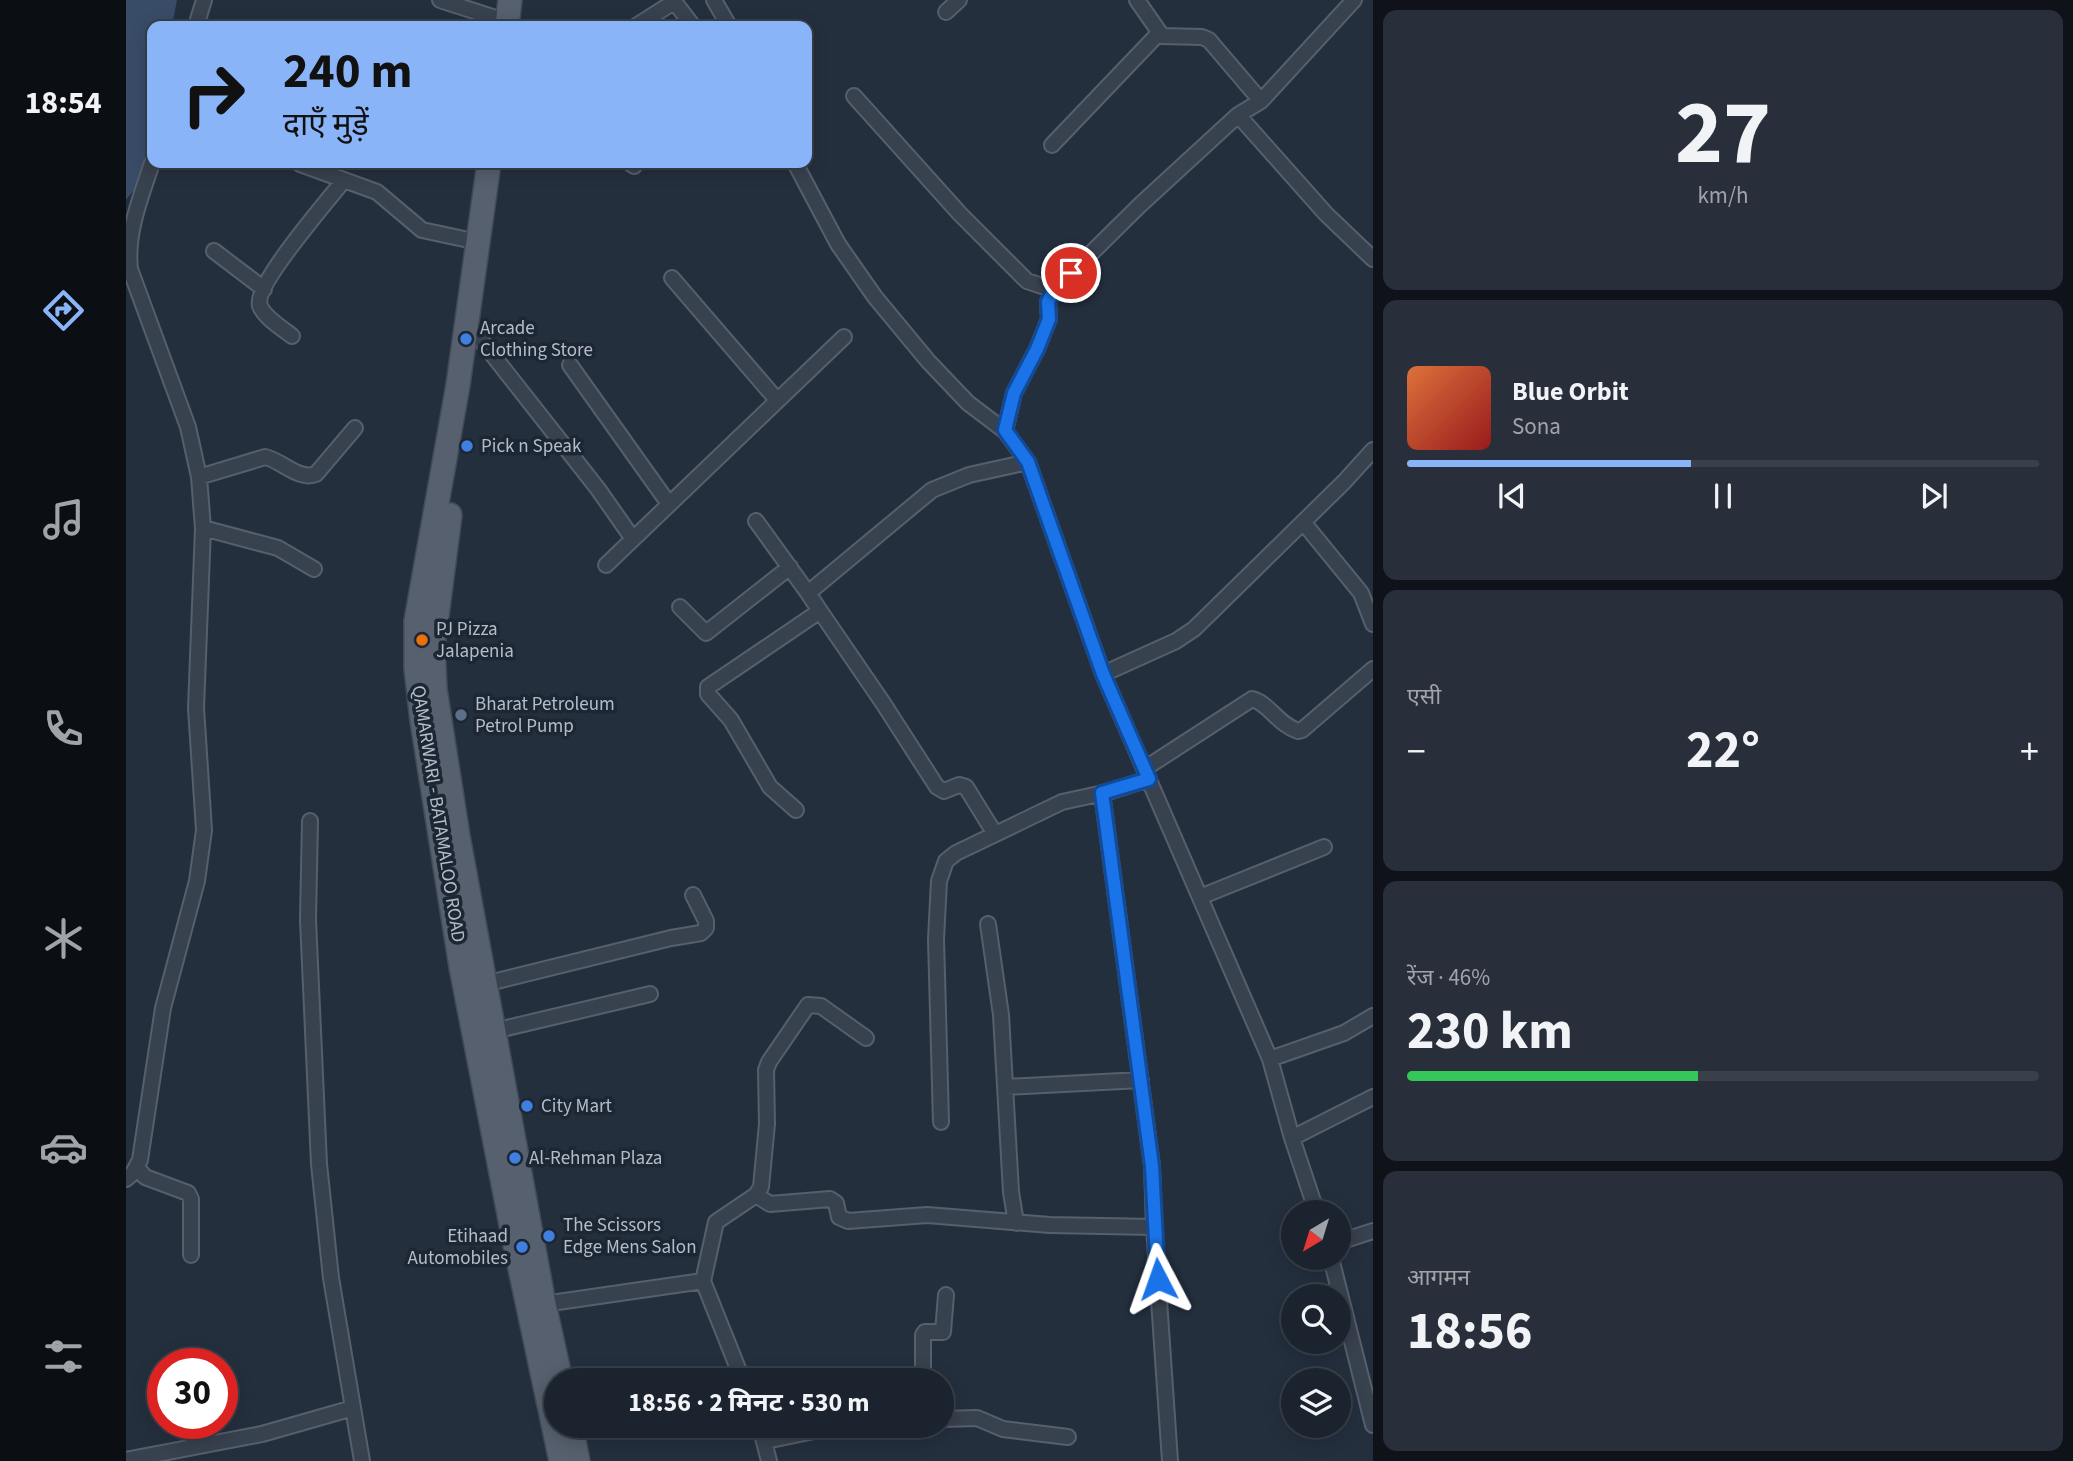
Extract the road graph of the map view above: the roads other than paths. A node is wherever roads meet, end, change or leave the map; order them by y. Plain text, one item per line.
1 (204, 0) edge
2 (440, 0) edge
3 (525, 0) edge
4 (714, 0) edge
5 (959, 0) edge
6 (1137, 0) edge
7 (1354, 0) edge
8 (674, 1) edge
9 (946, 12) dead end
10 (512, 19) edge
11 (198, 21) edge
12 (644, 21) edge
13 (689, 21) edge
14 (726, 21) edge
15 (1159, 33) junction
16 (854, 96) dead end
17 (1261, 101) junction
18 (1238, 115) junction
19 (1052, 145) dead end
20 (150, 168) edge
21 (311, 168) edge
22 (488, 168) edge
23 (502, 168) edge
24 (798, 168) edge
25 (344, 180) junction
26 (478, 242) junction
27 (214, 251) dead end
28 (1373, 259) edge
29 (672, 278) dead end
30 (264, 289) junction
31 (1054, 290) junction
32 (477, 335) junction
33 (292, 336) dead end
34 (844, 337) dead end
35 (570, 365) dead end
36 (777, 400) junction
37 (355, 428) dead end
38 (1005, 430) junction
39 (1373, 450) edge
40 (1028, 462) junction
41 (199, 477) junction
42 (669, 504) junction
43 (756, 521) dead end
44 (1303, 522) junction
45 (203, 528) junction
46 (633, 538) junction
47 (606, 565) dead end
48 (790, 567) junction
49 (314, 569) dead end
50 (808, 593) junction
51 (680, 607) dead end
52 (820, 611) junction
53 (1373, 624) edge
54 (1373, 668) edge
55 (1103, 674) junction
56 (1147, 774) junction
57 (1102, 793) junction
58 (796, 810) dead end
59 (310, 821) dead end
60 (995, 834) junction
61 (1324, 847) dead end
62 (693, 895) dead end
63 (1200, 897) junction
64 (988, 924) dead end
65 (485, 984) junction
66 (650, 994) dead end
67 (1373, 1016) edge
68 (494, 1031) junction
69 (866, 1038) dead end
70 (1270, 1059) junction
71 (1141, 1080) junction
72 (1005, 1087) junction
73 (1373, 1097) edge
74 (941, 1122) dead end
75 (1292, 1138) junction
76 (137, 1167) junction
77 (126, 1179) edge
78 (756, 1195) junction
79 (1313, 1200) edge
80 (1016, 1223) junction
81 (1154, 1227) junction
82 (1373, 1231) edge
83 (1351, 1238) edge
84 (191, 1255) dead end
85 (1334, 1270) edge
86 (703, 1281) junction
87 (946, 1294) dead end
88 (544, 1304) junction
89 (558, 1368) edge
90 (738, 1368) edge
91 (923, 1368) edge
92 (353, 1408) junction
93 (954, 1418) edge
94 (1373, 1425) edge
95 (1068, 1437) dead end
96 (573, 1438) edge
97 (765, 1438) edge
98 (780, 1438) edge
99 (766, 1441) junction
100 (126, 1460) edge
101 (362, 1461) edge
102 (561, 1461) edge
103 (578, 1461) edge
104 (769, 1461) edge
105 (1170, 1461) edge

1 - 11 street
2 - 10 street
3 - 10 main road
4 - 14 street
5 - 9 street
6 - 15 street
7 - 17 street
8 - 12 street
8 - 13 street
15 - 17 street
15 - 19 street
16 - 31 street
17 - 18 street
18 - 28 street
18 - 31 street
20 - 41 street
21 - 25 street
22 - 26 main road, QAMARWARI - BATAMALOO ROAD
23 - 32 main road, QAMARWARI - BATAMALOO ROAD
24 - 38 street
25 - 26 street
25 - 30 street
26 - 102 main road, QAMARWARI - BATAMALOO ROAD
27 - 30 street
29 - 36 street
30 - 33 street
31 - 38 street
32 - 46 street
32 - 65 main road, QAMARWARI - BATAMALOO ROAD
34 - 36 street
35 - 42 street
36 - 42 street
37 - 41 street
38 - 40 street
39 - 44 street
40 - 50 street
40 - 55 street
41 - 45 street
42 - 46 street
43 - 48 street
44 - 53 street
44 - 55 street
45 - 49 street
45 - 76 street
46 - 47 street
48 - 50 street
48 - 51 street
50 - 52 street
52 - 58 street
52 - 60 street
54 - 56 street
55 - 56 street
56 - 57 street
56 - 63 street
57 - 60 street
57 - 71 street
59 - 92 street
60 - 74 street
61 - 63 street
62 - 65 street
63 - 70 street
64 - 72 street
65 - 68 main road, QAMARWARI - BATAMALOO ROAD
66 - 68 street
67 - 70 street
68 - 88 main road, QAMARWARI - BATAMALOO ROAD
69 - 78 street
70 - 75 street
71 - 72 street
71 - 81 street
72 - 80 street
73 - 75 street
75 - 79 street
76 - 77 street
76 - 84 street
78 - 80 street
78 - 86 street
80 - 81 street
81 - 105 street
82 - 83 street
85 - 94 street
86 - 88 street
86 - 90 street
87 - 91 street
88 - 89 main road, QAMARWARI - BATAMALOO ROAD
92 - 100 street
92 - 101 street
93 - 95 street
96 - 103 main road
97 - 99 street
98 - 99 street
99 - 104 street

